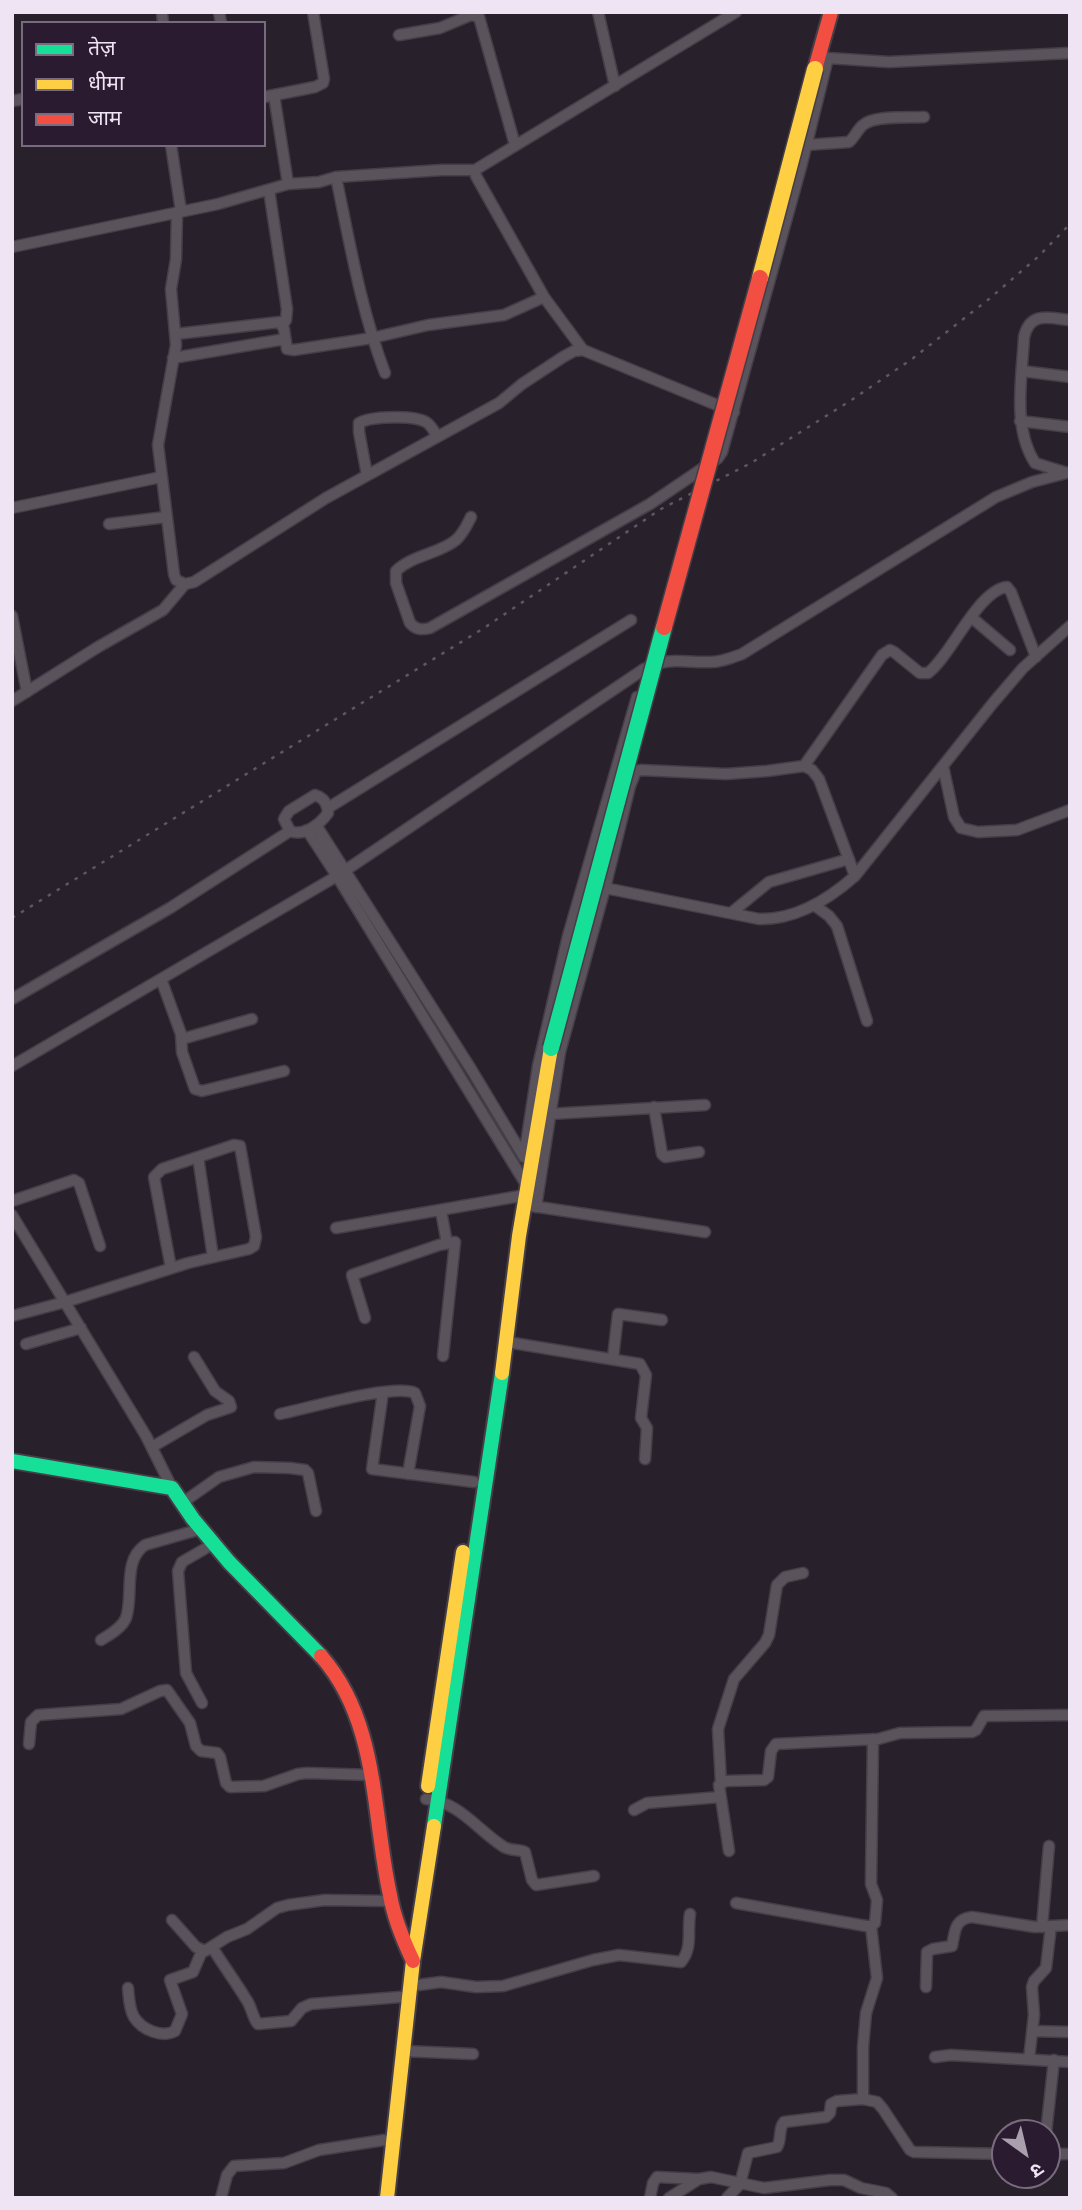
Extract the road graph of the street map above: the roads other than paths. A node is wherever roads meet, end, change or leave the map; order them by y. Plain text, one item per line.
1 (313, 12) edge
2 (598, 12) edge
3 (736, 12) edge
4 (831, 12) edge
5 (399, 35) dead end
6 (1070, 53) edge
7 (821, 60) junction
8 (615, 86) junction
9 (269, 96) edge
10 (924, 117) dead end
11 (515, 145) junction
12 (806, 145) junction
13 (171, 147) edge
14 (475, 170) junction
15 (336, 177) junction
16 (288, 184) junction
17 (268, 190) junction
18 (179, 212) junction
19 (12, 247) edge
20 (544, 298) junction
21 (1070, 320) edge
22 (282, 326) junction
23 (176, 334) junction
24 (372, 338) junction
25 (285, 339) junction
26 (583, 350) junction
27 (173, 358) junction
28 (1022, 371) junction
29 (385, 373) dead end
30 (1070, 377) edge
31 (734, 412) junction
32 (1020, 421) junction
33 (1070, 427) edge
34 (437, 436) junction
35 (1069, 472) edge
36 (367, 475) junction
37 (161, 477) junction
38 (12, 508) edge
39 (166, 517) junction
40 (471, 517) dead end
41 (109, 524) dead end
42 (185, 584) junction
43 (12, 616) edge
44 (971, 617) junction
45 (631, 620) dead end
46 (1070, 626) edge
47 (1010, 650) dead end
48 (1036, 657) junction
49 (644, 669) junction
50 (27, 692) junction
51 (12, 701) edge
52 (943, 765) junction
53 (804, 766) junction
54 (328, 808) junction
55 (1070, 810) edge
56 (312, 828) junction
57 (290, 831) junction
58 (849, 859) junction
59 (341, 873) junction
60 (856, 876) junction
61 (605, 888) junction
62 (814, 905) junction
63 (731, 914) junction
64 (161, 979) junction
65 (12, 999) edge
66 (252, 1019) dead end
67 (867, 1021) dead end
68 (182, 1039) junction
69 (12, 1066) edge
70 (284, 1071) dead end
71 (705, 1105) dead end
72 (654, 1107) junction
73 (549, 1114) junction
74 (699, 1152) dead end
75 (198, 1157) junction
76 (527, 1162) junction
77 (528, 1198) junction
78 (12, 1201) edge
79 (441, 1211) junction
80 (12, 1214) edge
81 (336, 1228) dead end
82 (705, 1232) dead end
83 (519, 1236) junction
84 (447, 1244) junction
85 (100, 1246) dead end
86 (213, 1257) junction
87 (171, 1268) junction
88 (65, 1302) junction
89 (12, 1316) edge
90 (365, 1318) dead end
91 (662, 1320) dead end
92 (81, 1328) junction
93 (507, 1342) junction
94 (26, 1344) dead end
95 (443, 1356) dead end
96 (194, 1357) dead end
97 (613, 1358) junction
98 (383, 1392) junction
99 (280, 1415) dead end
100 (152, 1447) junction
101 (645, 1459) dead end
102 (12, 1461) edge
103 (408, 1474) junction
104 (474, 1482) junction
105 (172, 1488) junction
106 (182, 1503) junction
107 (316, 1511) dead end
108 (201, 1530) junction
109 (213, 1544) junction
110 (803, 1573) dead end
111 (101, 1640) dead end
112 (202, 1703) dead end
113 (1070, 1715) edge
114 (873, 1739) junction
115 (29, 1744) dead end
116 (372, 1774) junction
117 (721, 1783) junction
118 (720, 1797) junction
119 (432, 1799) junction
120 (634, 1810) dead end
121 (1049, 1846) dead end
122 (729, 1851) dead end
123 (594, 1876) dead end
124 (390, 1901) junction
125 (736, 1903) dead end
126 (690, 1914) dead end
127 (172, 1920) dead end
128 (1070, 1925) edge
129 (871, 1926) junction
130 (1046, 1926) junction
131 (212, 1947) junction
132 (202, 1951) junction
133 (409, 1954) junction
134 (926, 1987) dead end
135 (128, 1988) dead end
136 (405, 1992) junction
137 (1032, 2031) junction
138 (1070, 2032) edge
139 (404, 2051) junction
140 (473, 2054) dead end
141 (935, 2057) dead end
142 (1029, 2059) junction
143 (1054, 2060) junction
144 (1070, 2062) edge
145 (863, 2099) junction
146 (1048, 2119) edge
147 (384, 2140) junction
148 (991, 2154) edge
149 (699, 2179) junction
150 (740, 2185) junction
151 (220, 2198) edge
152 (377, 2198) edge
153 (387, 2198) edge
154 (650, 2198) edge
155 (669, 2198) edge
156 (727, 2198) edge
157 (892, 2198) edge

1 - 9 street
2 - 8 street
3 - 8 street
4 - 7 main road
5 - 11 street
6 - 7 street
7 - 12 street
7 - 76 main road, bridge
8 - 11 street
9 - 16 street
10 - 12 street
11 - 14 street
12 - 31 street
13 - 18 street
14 - 15 street
14 - 20 street
15 - 16 street
15 - 24 street
16 - 17 street
17 - 18 street
17 - 22 street
18 - 19 street
18 - 23 street
20 - 24 street
20 - 26 street
21 - 28 street
22 - 23 street
22 - 25 street
23 - 27 street
24 - 25 street
24 - 29 street
25 - 27 street
26 - 31 street
26 - 34 street
27 - 37 street
28 - 30 street
28 - 32 street
31 - 40 street
32 - 33 street
32 - 35 street
34 - 36 street
34 - 36 street
35 - 49 street
36 - 42 street
37 - 38 street
37 - 39 street
39 - 41 street
39 - 42 street
42 - 50 street
43 - 50 street
44 - 47 street
44 - 48 street
44 - 53 street
45 - 54 street
46 - 48 street
48 - 52 street
49 - 59 street
49 - 76 street
50 - 51 street
52 - 55 street
52 - 60 street
53 - 58 street
53 - 61 street
54 - 56 street
54 - 57 street
56 - 57 street
56 - 59 street
57 - 65 street
58 - 60 street
58 - 63 street
59 - 64 street
59 - 76 street
59 - 77 street
60 - 62 street
61 - 63 street
61 - 73 street
62 - 63 street
62 - 67 street
64 - 68 street
64 - 69 street
66 - 68 street
68 - 70 street
71 - 72 street
72 - 73 street
72 - 74 street
73 - 77 street
75 - 86 street
75 - 86 street
75 - 87 street
76 - 77 main road
77 - 79 street
77 - 82 street
77 - 83 main road
78 - 85 street
79 - 81 street
79 - 84 street
80 - 88 street
83 - 93 main road
83 - 104 main road
84 - 90 street
84 - 95 street
86 - 87 street
87 - 88 street
88 - 89 street
88 - 92 street
91 - 97 street
92 - 94 street
92 - 100 street
93 - 97 street
93 - 119 main road
96 - 100 street
97 - 101 street
98 - 99 street
98 - 103 street
98 - 103 street
100 - 105 street
102 - 105 main road
103 - 104 street
104 - 119 main road
105 - 106 main road
106 - 107 street
106 - 108 main road
108 - 109 main road
108 - 111 street
109 - 112 street
109 - 116 main road
110 - 117 street
113 - 114 street
114 - 117 street
114 - 129 street
115 - 116 street
116 - 124 main road
117 - 118 street
118 - 120 street
118 - 122 street
119 - 123 street
119 - 133 main road
121 - 130 street
124 - 131 street
124 - 133 main road
125 - 129 street
126 - 136 street
127 - 132 street
128 - 130 street
129 - 145 street
130 - 134 street
130 - 137 street
131 - 132 street
131 - 136 street
132 - 135 street
133 - 136 main road
136 - 139 main road
136 - 147 main road
137 - 138 street
137 - 142 street
139 - 140 street
139 - 153 main road
141 - 142 street
142 - 143 street
143 - 144 street
143 - 146 street
145 - 148 street
145 - 150 street
147 - 151 street
147 - 152 main road
149 - 150 street
149 - 154 street
149 - 155 street
150 - 156 street
150 - 157 street

